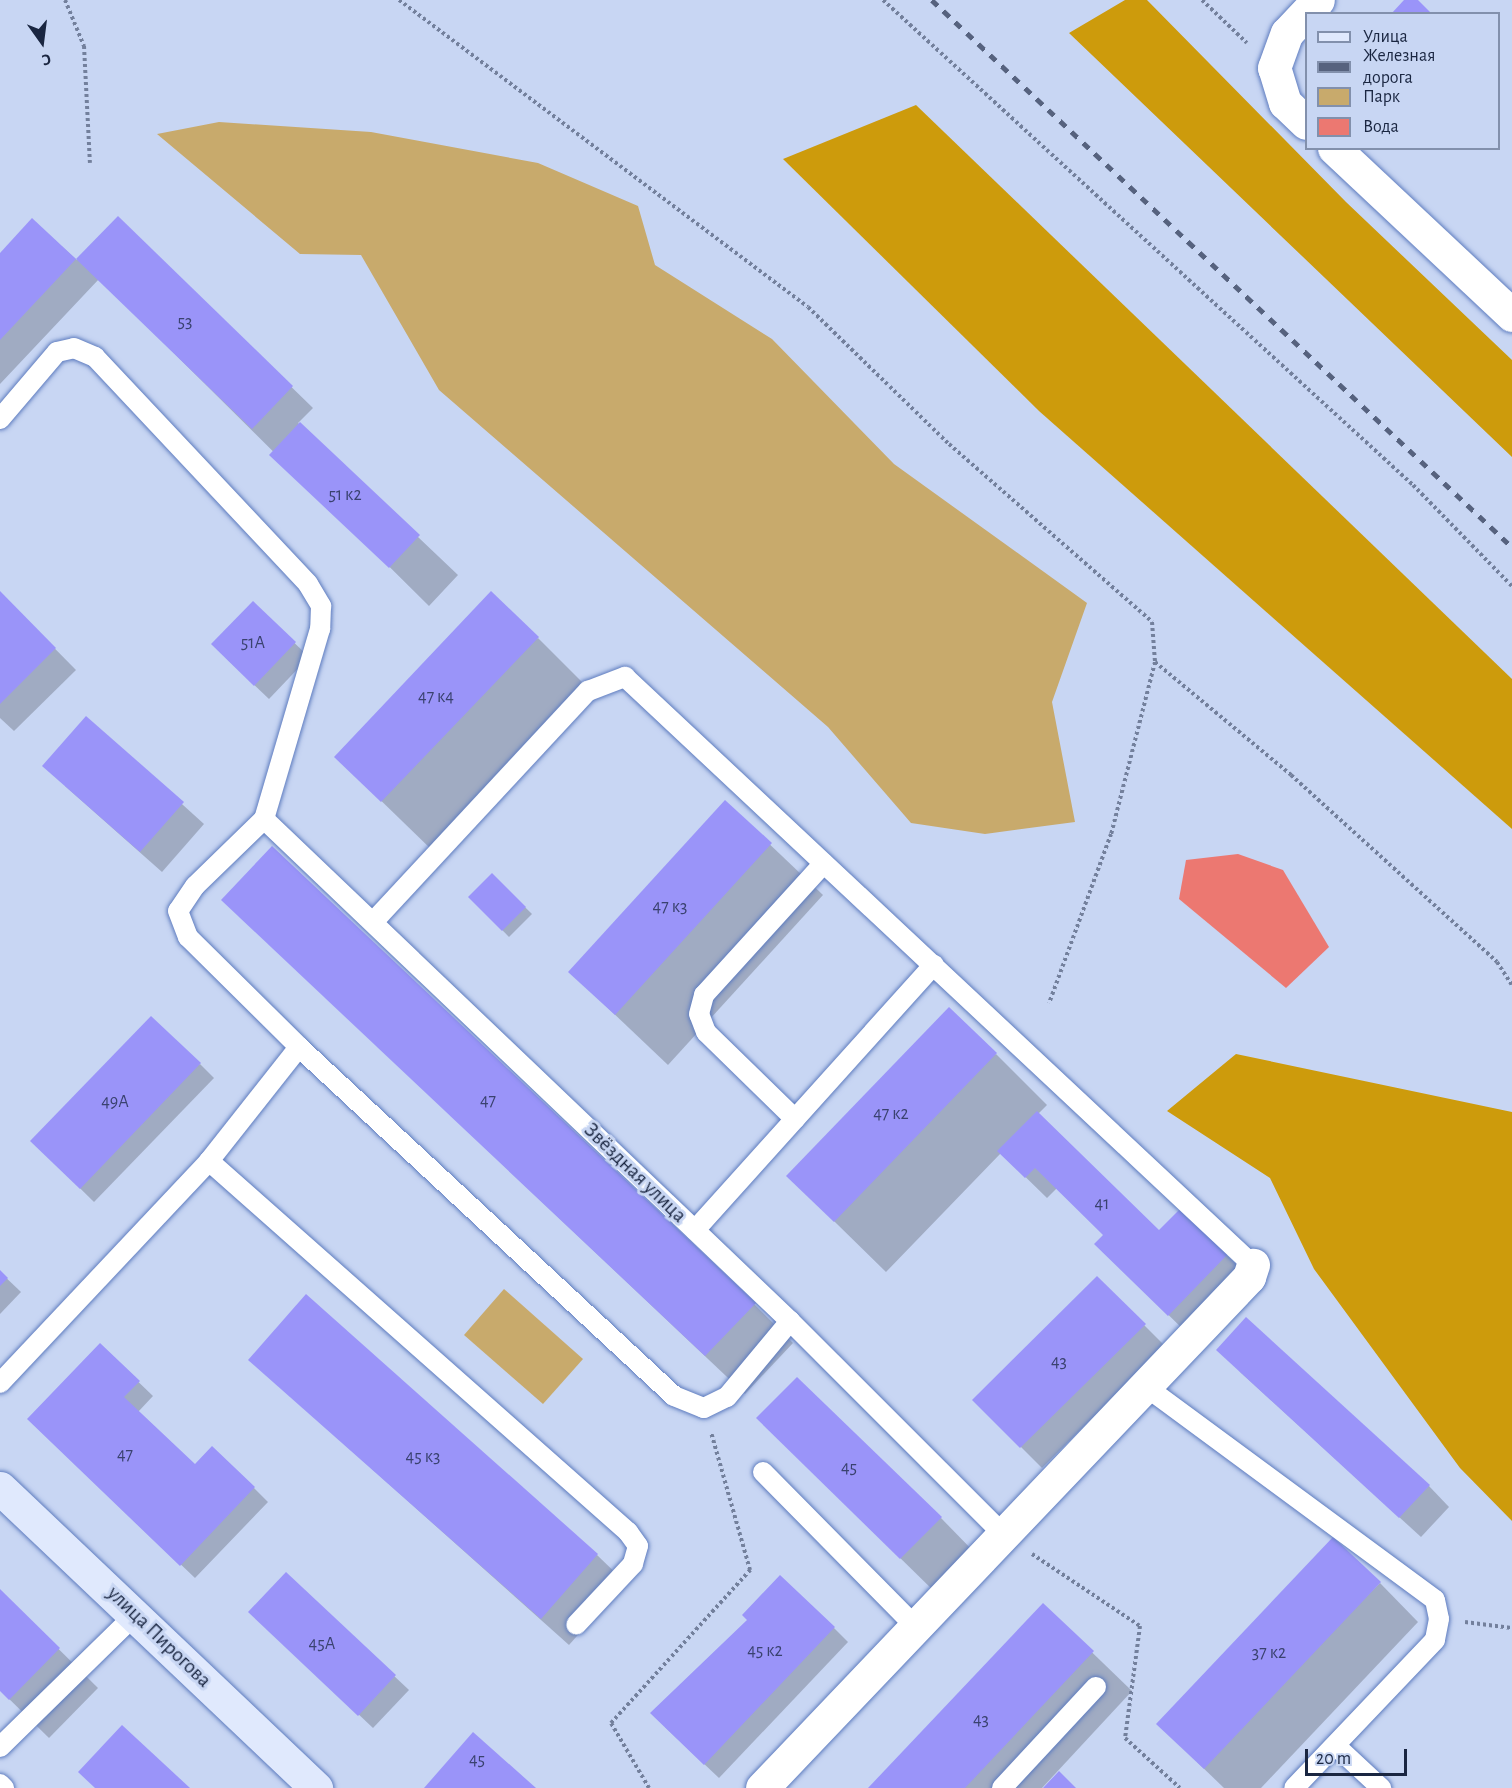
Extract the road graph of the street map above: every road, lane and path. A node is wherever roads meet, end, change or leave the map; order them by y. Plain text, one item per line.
1 (65, 0) edge
2 (399, 0) edge
3 (883, 0) edge
4 (1202, 0) edge
5 (1318, 0) edge
6 (1307, 12) edge
7 (1305, 14) edge
8 (1274, 68) junction
9 (1305, 122) edge
10 (1336, 150) edge
11 (90, 163) dead end
12 (1512, 315) edge
13 (0, 419) edge
14 (1512, 586) edge
15 (1155, 662) junction
16 (264, 819) junction
17 (824, 863) junction
18 (373, 922) junction
19 (934, 966) junction
20 (1512, 985) edge
21 (1049, 1004) dead end
22 (299, 1047) junction
23 (795, 1119) junction
24 (209, 1161) junction
25 (695, 1230) junction
26 (1253, 1265) joint
27 (790, 1321) junction
28 (0, 1383) edge
29 (1145, 1386) junction
30 (704, 1408) junction
31 (763, 1472) dead end
32 (0, 1488) edge
33 (1002, 1533) junction
34 (135, 1614) junction
35 (1439, 1619) junction
36 (576, 1625) dead end
37 (914, 1625) junction
38 (1512, 1628) edge
39 (1096, 1687) dead end
40 (1336, 1746) junction
41 (0, 1747) edge
42 (0, 1784) edge
43 (4, 1788) edge
44 (316, 1788) edge
45 (649, 1788) edge
46 (762, 1788) edge
47 (1002, 1788) edge
48 (1180, 1788) edge
49 (1294, 1788) edge
50 (1381, 1788) edge

1 - 11 path
2 - 15 path
3 - 14 path
4 - 8 path
5 - 6 street
7 - 8 street
8 - 9 street
10 - 12 street
13 - 16 lane
15 - 20 path
15 - 21 path
16 - 18 lane, Звёздная улица
16 - 22 lane
17 - 18 lane
17 - 19 lane
17 - 23 lane
18 - 25 lane, Звёздная улица
19 - 23 lane
19 - 26 lane
22 - 24 lane
22 - 30 lane
23 - 25 lane
24 - 28 lane
24 - 36 lane
25 - 27 lane, Звёздная улица
26 - 29 street
27 - 30 lane
27 - 33 lane, Звёздная улица
29 - 33 street
29 - 35 lane
30 - 45 path
31 - 37 lane
32 - 34 street, улица Пирогова
33 - 37 street
33 - 48 path
34 - 41 lane
34 - 44 street, улица Пирогова
35 - 38 path
35 - 40 lane
37 - 46 street
39 - 47 lane
40 - 49 lane
40 - 50 lane
42 - 43 lane

